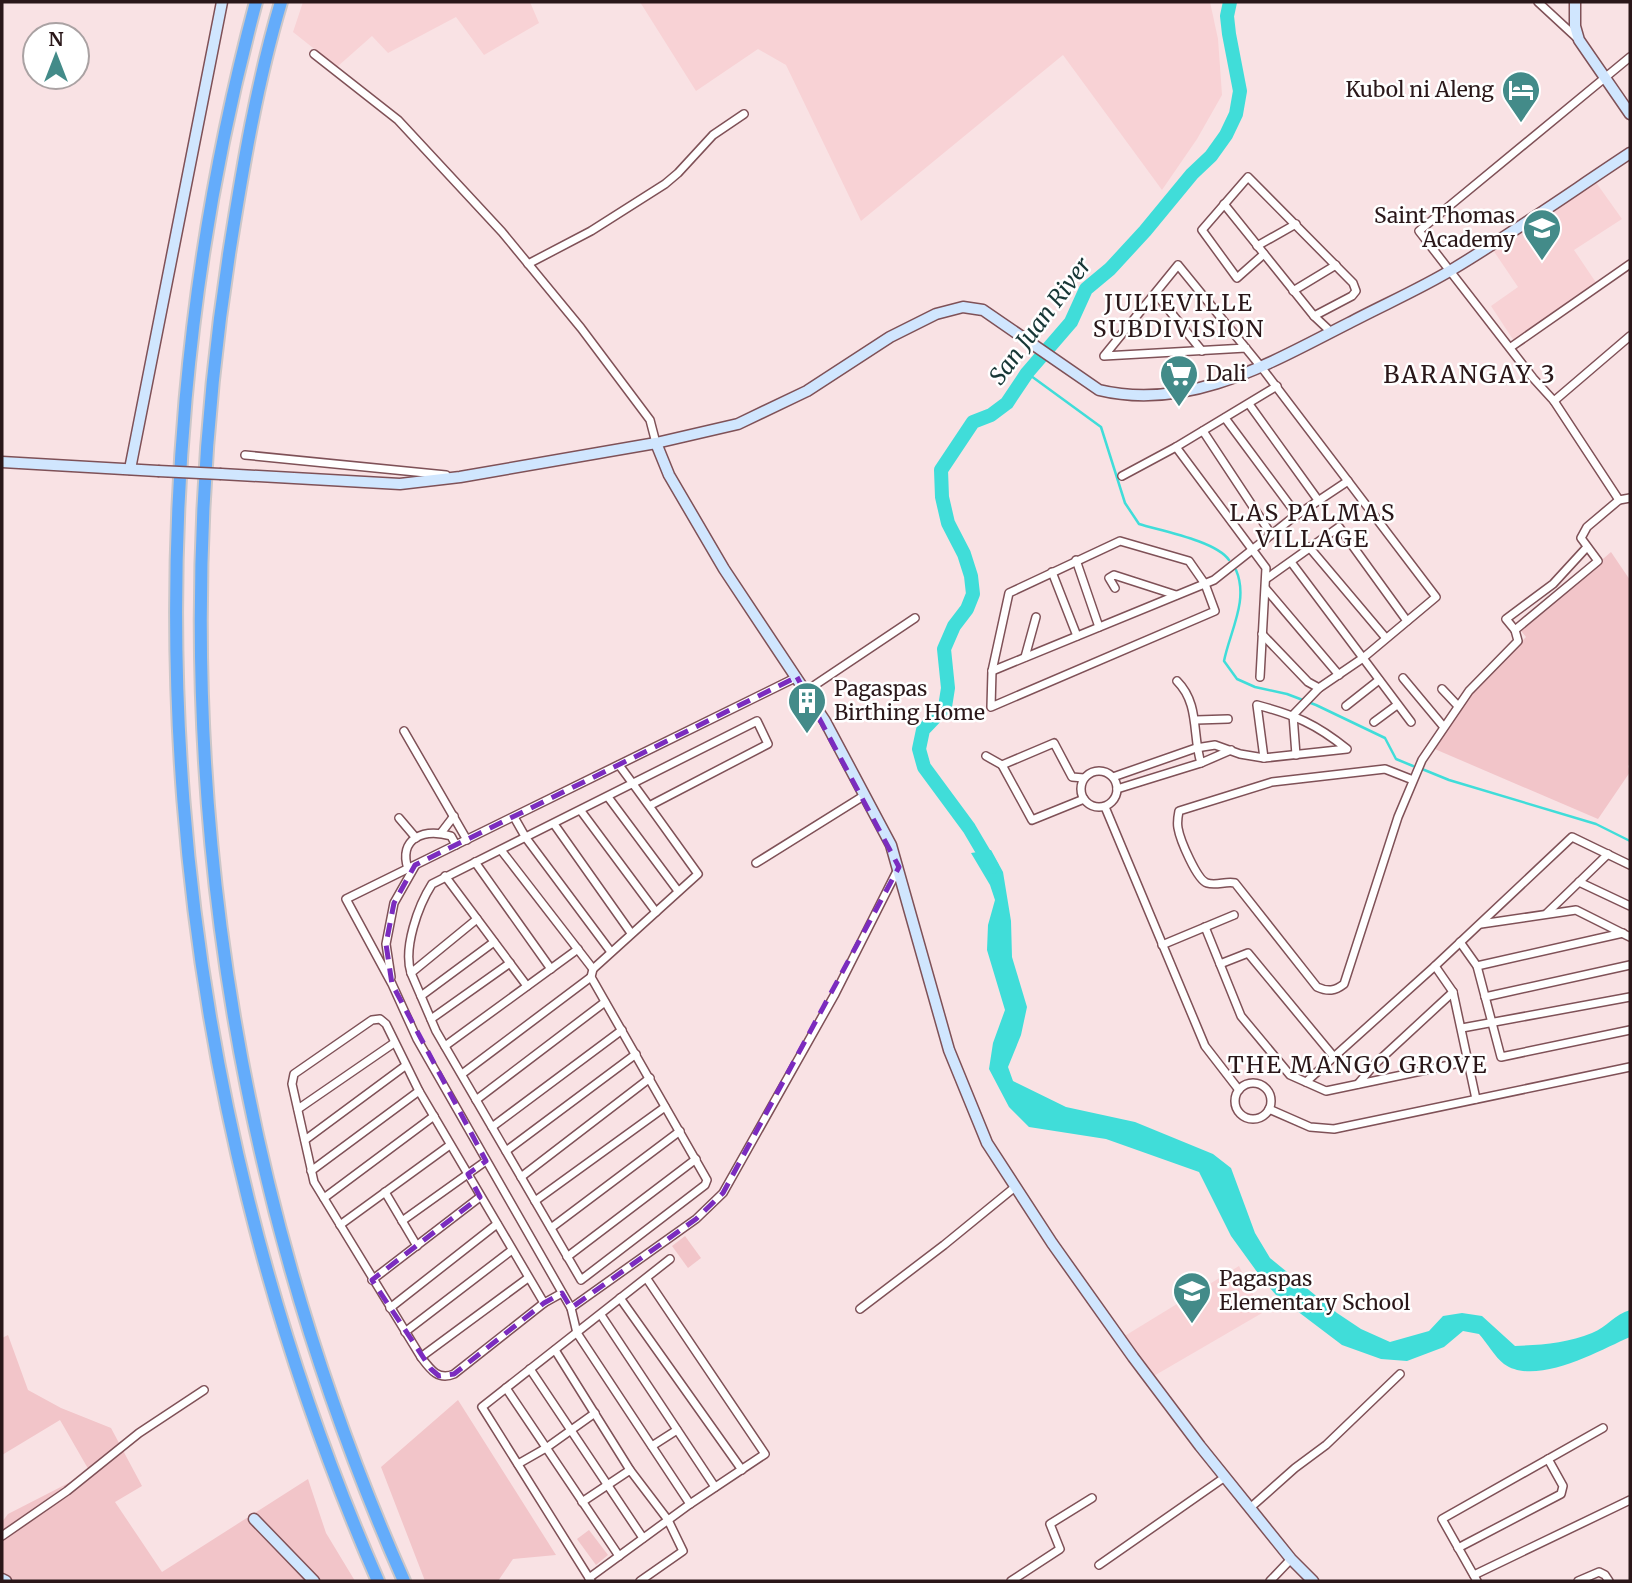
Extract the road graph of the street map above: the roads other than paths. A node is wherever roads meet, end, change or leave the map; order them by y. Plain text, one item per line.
1 (222, 2) edge
2 (256, 2) edge
3 (281, 2) edge
4 (1538, 2) edge
5 (1575, 2) edge
6 (1579, 40) junction
7 (314, 54) dead end
8 (1630, 57) edge
9 (1605, 77) junction
10 (744, 114) dead end
11 (1630, 114) edge
12 (1630, 153) edge
13 (1224, 204) junction
14 (1296, 224) junction
15 (1257, 246) junction
16 (1264, 254) junction
17 (528, 264) junction
18 (1630, 264) edge
19 (1336, 265) junction
20 (1451, 271) junction
21 (1293, 291) junction
22 (1156, 294) junction
23 (1314, 316) junction
24 (1332, 332) junction
25 (1630, 335) edge
26 (1511, 347) junction
27 (1246, 348) junction
28 (1202, 351) junction
29 (1262, 368) junction
30 (1277, 386) junction
31 (1554, 401) junction
32 (1249, 404) junction
33 (1225, 418) junction
34 (1203, 431) junction
35 (656, 443) junction
36 (1175, 447) junction
37 (245, 455) dead end
38 (2, 462) edge
39 (130, 469) junction
40 (1122, 476) dead end
41 (460, 477) junction
42 (1348, 481) junction
43 (1630, 498) edge
44 (1318, 500) junction
45 (1619, 500) junction
46 (1297, 515) junction
47 (1271, 534) junction
48 (1587, 547) junction
49 (1309, 548) junction
50 (1253, 549) junction
51 (1076, 560) junction
52 (1291, 562) junction
53 (1052, 572) junction
54 (1266, 579) junction
55 (1205, 584) junction
56 (1115, 588) dead end
57 (1266, 589) junction
58 (1177, 595) junction
59 (1036, 617) dead end
60 (915, 618) dead end
61 (1407, 621) junction
62 (1098, 627) junction
63 (1515, 630) junction
64 (1262, 634) junction
65 (1077, 636) junction
66 (1385, 637) junction
67 (1025, 657) junction
68 (1363, 658) junction
69 (992, 671) junction
70 (1339, 675) junction
71 (797, 677) junction
72 (1260, 677) dead end
73 (1403, 678) dead end
74 (1378, 680) junction
75 (1177, 681) dead end
76 (1319, 688) junction
77 (1442, 689) dead end
78 (806, 691) junction
79 (1397, 705) junction
80 (1346, 706) dead end
81 (1458, 706) junction
82 (1293, 715) junction
83 (1228, 719) dead end
84 (1196, 720) junction
85 (1374, 722) dead end
86 (1411, 722) dead end
87 (1443, 726) junction
88 (404, 731) dead end
89 (1196, 748) junction
90 (1231, 750) junction
91 (1296, 755) junction
92 (986, 756) dead end
93 (1264, 758) junction
94 (1201, 763) junction
95 (619, 765) junction
96 (1002, 765) junction
97 (1114, 777) junction
98 (1084, 778) junction
99 (1413, 780) junction
100 (633, 785) junction
101 (1117, 789) junction
102 (865, 795) junction
103 (608, 797) junction
104 (1084, 799) junction
105 (649, 806) junction
106 (1105, 807) junction
107 (580, 811) junction
108 (453, 816) junction
109 (514, 817) junction
110 (399, 818) dead end
111 (554, 824) junction
112 (441, 833) junction
113 (416, 838) junction
114 (526, 838) junction
115 (467, 840) junction
116 (456, 845) junction
117 (501, 850) junction
118 (1608, 854) junction
119 (475, 862) junction
120 (756, 863) dead end
121 (1630, 865) edge
122 (412, 867) junction
123 (899, 867) junction
124 (446, 876) junction
125 (1579, 882) junction
126 (678, 891) junction
127 (1562, 898) junction
128 (1630, 906) edge
129 (1566, 911) junction
130 (656, 912) junction
131 (1546, 913) junction
132 (1234, 915) dead end
133 (477, 919) junction
134 (1481, 924) junction
135 (1205, 927) junction
136 (631, 933) junction
137 (1627, 935) edge
138 (494, 942) junction
139 (1460, 942) junction
140 (1161, 945) junction
141 (578, 949) junction
142 (611, 952) junction
143 (510, 963) junction
144 (1220, 964) junction
145 (1630, 965) edge
146 (1477, 966) junction
147 (1435, 967) junction
148 (551, 969) junction
149 (411, 973) junction
150 (592, 973) junction
151 (392, 984) junction
152 (527, 986) junction
153 (1453, 992) junction
154 (421, 996) junction
155 (1485, 997) junction
156 (1630, 997) edge
157 (605, 1002) junction
158 (431, 1020) junction
159 (1492, 1023) junction
160 (1462, 1028) junction
161 (622, 1030) junction
162 (1630, 1030) edge
163 (394, 1043) junction
164 (445, 1046) junction
165 (636, 1054) junction
166 (1334, 1057) junction
167 (1469, 1061) junction
168 (405, 1066) junction
169 (1630, 1067) edge
170 (462, 1074) junction
171 (650, 1078) junction
172 (1307, 1082) junction
173 (1358, 1085) junction
174 (1239, 1090) junction
175 (419, 1091) junction
176 (1476, 1099) junction
177 (476, 1100) junction
178 (665, 1107) junction
179 (298, 1109) junction
180 (1269, 1109) junction
181 (434, 1116) junction
182 (492, 1127) junction
183 (680, 1131) junction
184 (305, 1140) junction
185 (450, 1145) junction
186 (506, 1151) junction
187 (696, 1158) junction
188 (486, 1161) junction
189 (311, 1171) junction
190 (468, 1174) junction
191 (521, 1177) junction
192 (1016, 1186) junction
193 (384, 1192) junction
194 (324, 1198) junction
195 (480, 1198) junction
196 (535, 1201) junction
197 (402, 1221) junction
198 (497, 1224) junction
199 (340, 1225) junction
200 (551, 1228) junction
201 (417, 1246) junction
202 (512, 1250) junction
203 (567, 1257) junction
204 (670, 1259) dead end
205 (528, 1278) junction
206 (647, 1279) junction
207 (372, 1280) junction
208 (562, 1293) junction
209 (620, 1298) junction
210 (544, 1303) junction
211 (390, 1308) junction
212 (571, 1308) junction
213 (860, 1309) dead end
214 (601, 1315) junction
215 (405, 1332) junction
216 (577, 1333) junction
217 (555, 1350) junction
218 (421, 1357) junction
219 (530, 1369) junction
220 (1400, 1374) dead end
221 (506, 1388) junction
222 (204, 1390) dead end
223 (594, 1413) junction
224 (1603, 1428) dead end
225 (571, 1430) junction
226 (677, 1430) junction
227 (652, 1446) junction
228 (546, 1448) junction
229 (1548, 1459) junction
230 (517, 1464) junction
231 (630, 1469) junction
232 (742, 1470) junction
233 (1225, 1478) junction
234 (608, 1485) junction
235 (715, 1487) junction
236 (1092, 1499) dead end
237 (1630, 1500) edge
238 (582, 1502) junction
239 (690, 1504) junction
240 (1250, 1508) junction
241 (254, 1519) dead end
242 (668, 1520) junction
243 (2, 1536) edge
244 (643, 1538) junction
245 (1458, 1548) junction
246 (619, 1556) junction
247 (1291, 1559) junction
248 (1099, 1565) dead end
249 (1476, 1578) edge
250 (590, 1580) edge
251 (314, 1581) edge
252 (378, 1581) edge
253 (404, 1581) edge
254 (640, 1581) edge
255 (1011, 1581) edge
256 (1270, 1581) edge
257 (1313, 1581) edge
258 (1578, 1581) edge
259 (1609, 1581) edge

1 - 39 main road
2 - 252 highway
3 - 253 highway
4 - 6 street
5 - 6 main road
6 - 9 main road
7 - 17 street
8 - 9 street
9 - 11 main road
9 - 20 street
10 - 17 street
12 - 20 main road
13 - 14 street
13 - 15 street
13 - 16 street
14 - 15 street
14 - 19 street
15 - 16 street
16 - 21 street
17 - 35 street
18 - 26 street
19 - 21 street
19 - 23 street
20 - 24 main road
20 - 26 street
21 - 23 street
22 - 27 street
22 - 28 street
22 - 28 street
23 - 24 street
24 - 29 main road
25 - 31 street
26 - 31 street
27 - 28 street
27 - 29 street
29 - 30 street
29 - 35 main road
30 - 32 street
30 - 42 street
31 - 45 street
32 - 33 street
32 - 44 street
33 - 34 street
33 - 46 street
34 - 36 street
34 - 47 street
35 - 41 main road
35 - 71 main road
36 - 40 street
36 - 50 street
37 - 41 street
38 - 39 main road
39 - 41 main road, bridge
42 - 44 street
42 - 61 street
43 - 45 street
44 - 46 street
45 - 48 street
46 - 47 street
47 - 50 street
48 - 63 street
48 - 63 street
49 - 52 street
49 - 61 street
49 - 66 street
50 - 54 street
50 - 55 street
51 - 53 street
51 - 55 street
51 - 62 street
52 - 54 street
52 - 68 street
53 - 65 street
53 - 69 street
54 - 57 street
55 - 58 street
55 - 69 street
56 - 58 street
57 - 64 street
57 - 70 street
58 - 62 street
59 - 67 street
60 - 78 street
61 - 66 street
62 - 65 street
63 - 81 street
64 - 72 street
64 - 76 street
65 - 67 street
66 - 68 street
67 - 69 street
68 - 70 street
68 - 74 street
70 - 76 street
71 - 78 main road
71 - 95 street
73 - 87 street
74 - 79 street
74 - 80 street
75 - 84 street
76 - 82 street
77 - 81 street
78 - 102 main road
79 - 85 street
79 - 86 street
81 - 87 street
82 - 91 street
82 - 91 street
82 - 93 street
83 - 84 street
84 - 89 street
87 - 99 street
88 - 108 street
89 - 90 street
89 - 94 street
89 - 97 street
90 - 93 street
90 - 94 street
91 - 93 street
92 - 96 street
94 - 101 street
95 - 100 street
95 - 109 street
96 - 98 street
96 - 104 street
97 - 98 street
97 - 101 street
98 - 104 street
99 - 99 street
100 - 103 street
100 - 105 street
100 - 105 street
101 - 106 street
102 - 120 street
102 - 123 main road
103 - 107 street
103 - 126 street
104 - 106 street
105 - 126 street
106 - 140 street
107 - 111 street
107 - 130 street
108 - 112 street
108 - 115 street
109 - 114 street
109 - 115 street
110 - 113 street
111 - 114 street
111 - 136 street
112 - 113 street
112 - 116 street
113 - 122 street
114 - 117 street
114 - 142 street
115 - 116 street
116 - 122 street
117 - 119 street
117 - 141 street
118 - 121 street
118 - 125 street
118 - 134 street
119 - 124 street
119 - 148 street
122 - 151 street
122 - 151 street
123 - 192 main road
123 - 212 street
124 - 133 street
124 - 149 street
125 - 127 street
125 - 128 street
126 - 130 street
127 - 129 street
127 - 131 street
129 - 131 street
129 - 137 street
130 - 136 street
131 - 134 street
132 - 135 street
133 - 138 street
133 - 149 street
134 - 139 street
135 - 140 street
135 - 144 street
136 - 142 street
137 - 146 street
138 - 143 street
138 - 154 street
139 - 146 street
139 - 147 street
140 - 174 street
141 - 148 street
141 - 150 street
142 - 150 street
143 - 152 street
143 - 158 street
144 - 166 street
144 - 172 street
145 - 155 street
146 - 155 street
147 - 153 street
147 - 166 street
148 - 152 street
149 - 154 street
150 - 157 street
150 - 170 street
151 - 188 street
152 - 164 street
153 - 160 street
153 - 173 street
154 - 158 street
155 - 159 street
156 - 159 street
157 - 161 street
157 - 177 street
158 - 164 street
159 - 160 street
159 - 162 street
160 - 167 street
161 - 165 street
161 - 182 street
163 - 168 street
163 - 179 street
163 - 179 street
164 - 170 street
165 - 171 street
165 - 186 street
166 - 172 street
167 - 173 street
167 - 176 street
168 - 175 street
168 - 184 street
169 - 176 street
170 - 177 street
171 - 178 street
171 - 191 street
172 - 173 street
174 - 180 street
174 - 180 street
175 - 181 street
175 - 189 street
176 - 180 street
177 - 182 street
178 - 183 street
178 - 196 street
179 - 184 street
181 - 185 street
181 - 194 street
182 - 186 street
183 - 187 street
183 - 200 street
184 - 189 street
185 - 190 street
185 - 193 street
186 - 191 street
187 - 203 street
187 - 203 street
188 - 190 street
188 - 208 street
189 - 194 street
190 - 195 street
190 - 197 street
191 - 196 street
192 - 213 street
192 - 233 main road
193 - 197 street
193 - 199 street
194 - 199 street
195 - 198 street
195 - 201 street
196 - 200 street
197 - 201 street
198 - 202 street
198 - 211 street
199 - 207 street
200 - 203 street
201 - 207 street
202 - 205 street
202 - 215 street
204 - 206 street
205 - 210 street
205 - 218 street
206 - 209 street
206 - 232 street
207 - 211 street
208 - 210 street
208 - 212 street
209 - 214 street
209 - 232 street
210 - 218 street
211 - 215 street
212 - 216 street
214 - 216 street
214 - 226 street
215 - 218 street
216 - 217 street
216 - 227 street
217 - 219 street
217 - 223 street
219 - 221 street
219 - 225 street
220 - 240 street
221 - 228 street
221 - 230 street
222 - 243 street
223 - 225 street
223 - 231 street
224 - 229 street
225 - 228 street
225 - 234 street
226 - 227 street
226 - 235 street
227 - 239 street
228 - 230 street
228 - 238 street
229 - 245 street
229 - 245 street
230 - 250 street
231 - 234 street
231 - 242 street
232 - 235 street
233 - 240 main road
233 - 248 street
234 - 238 street
234 - 244 street
235 - 239 street
236 - 255 street
237 - 249 street
238 - 246 street
239 - 242 street
240 - 247 main road
241 - 251 main road
242 - 244 street
242 - 254 street
244 - 246 street
245 - 249 street
246 - 250 street
247 - 256 street
247 - 257 main road
258 - 259 street

